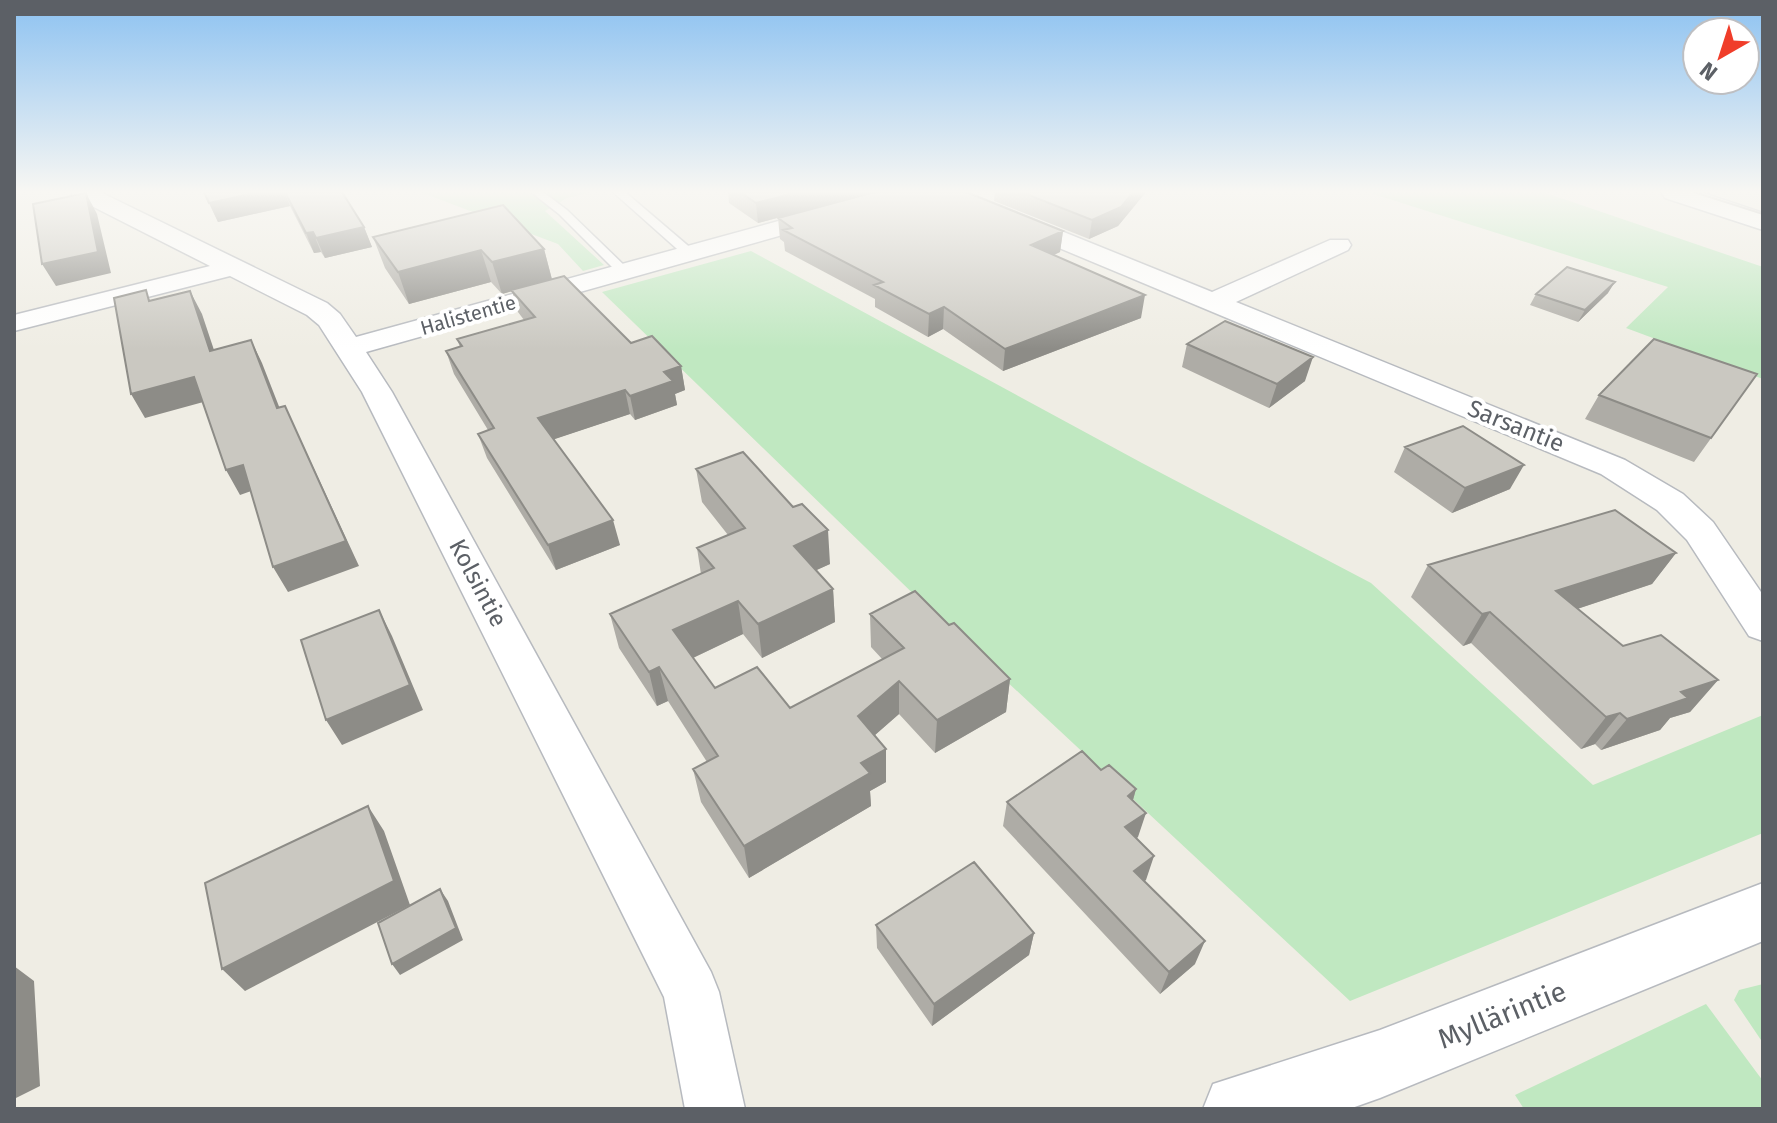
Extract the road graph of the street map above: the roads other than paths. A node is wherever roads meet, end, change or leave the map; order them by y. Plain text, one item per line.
1 (191, 244) edge
2 (596, 244) edge
3 (679, 244) edge
4 (720, 244) edge
5 (1073, 244) edge
6 (1339, 245) dead end
7 (689, 253) junction
8 (231, 268) junction
9 (624, 272) junction
10 (1213, 302) junction
11 (14, 323) edge
12 (349, 348) junction
13 (1763, 626) edge
14 (1763, 912) edge
15 (715, 1109) edge
16 (1238, 1109) edge

1 - 8 street, Kolsintie
2 - 9 lane
3 - 7 lane
4 - 7 street, Halistentie
5 - 10 street, Sarsantie
6 - 10 street
7 - 9 street, Halistentie
8 - 11 street
8 - 12 street, Kolsintie
9 - 12 street, Halistentie
10 - 13 street, Sarsantie
12 - 15 street, Kolsintie
14 - 16 street, Myllärintie

